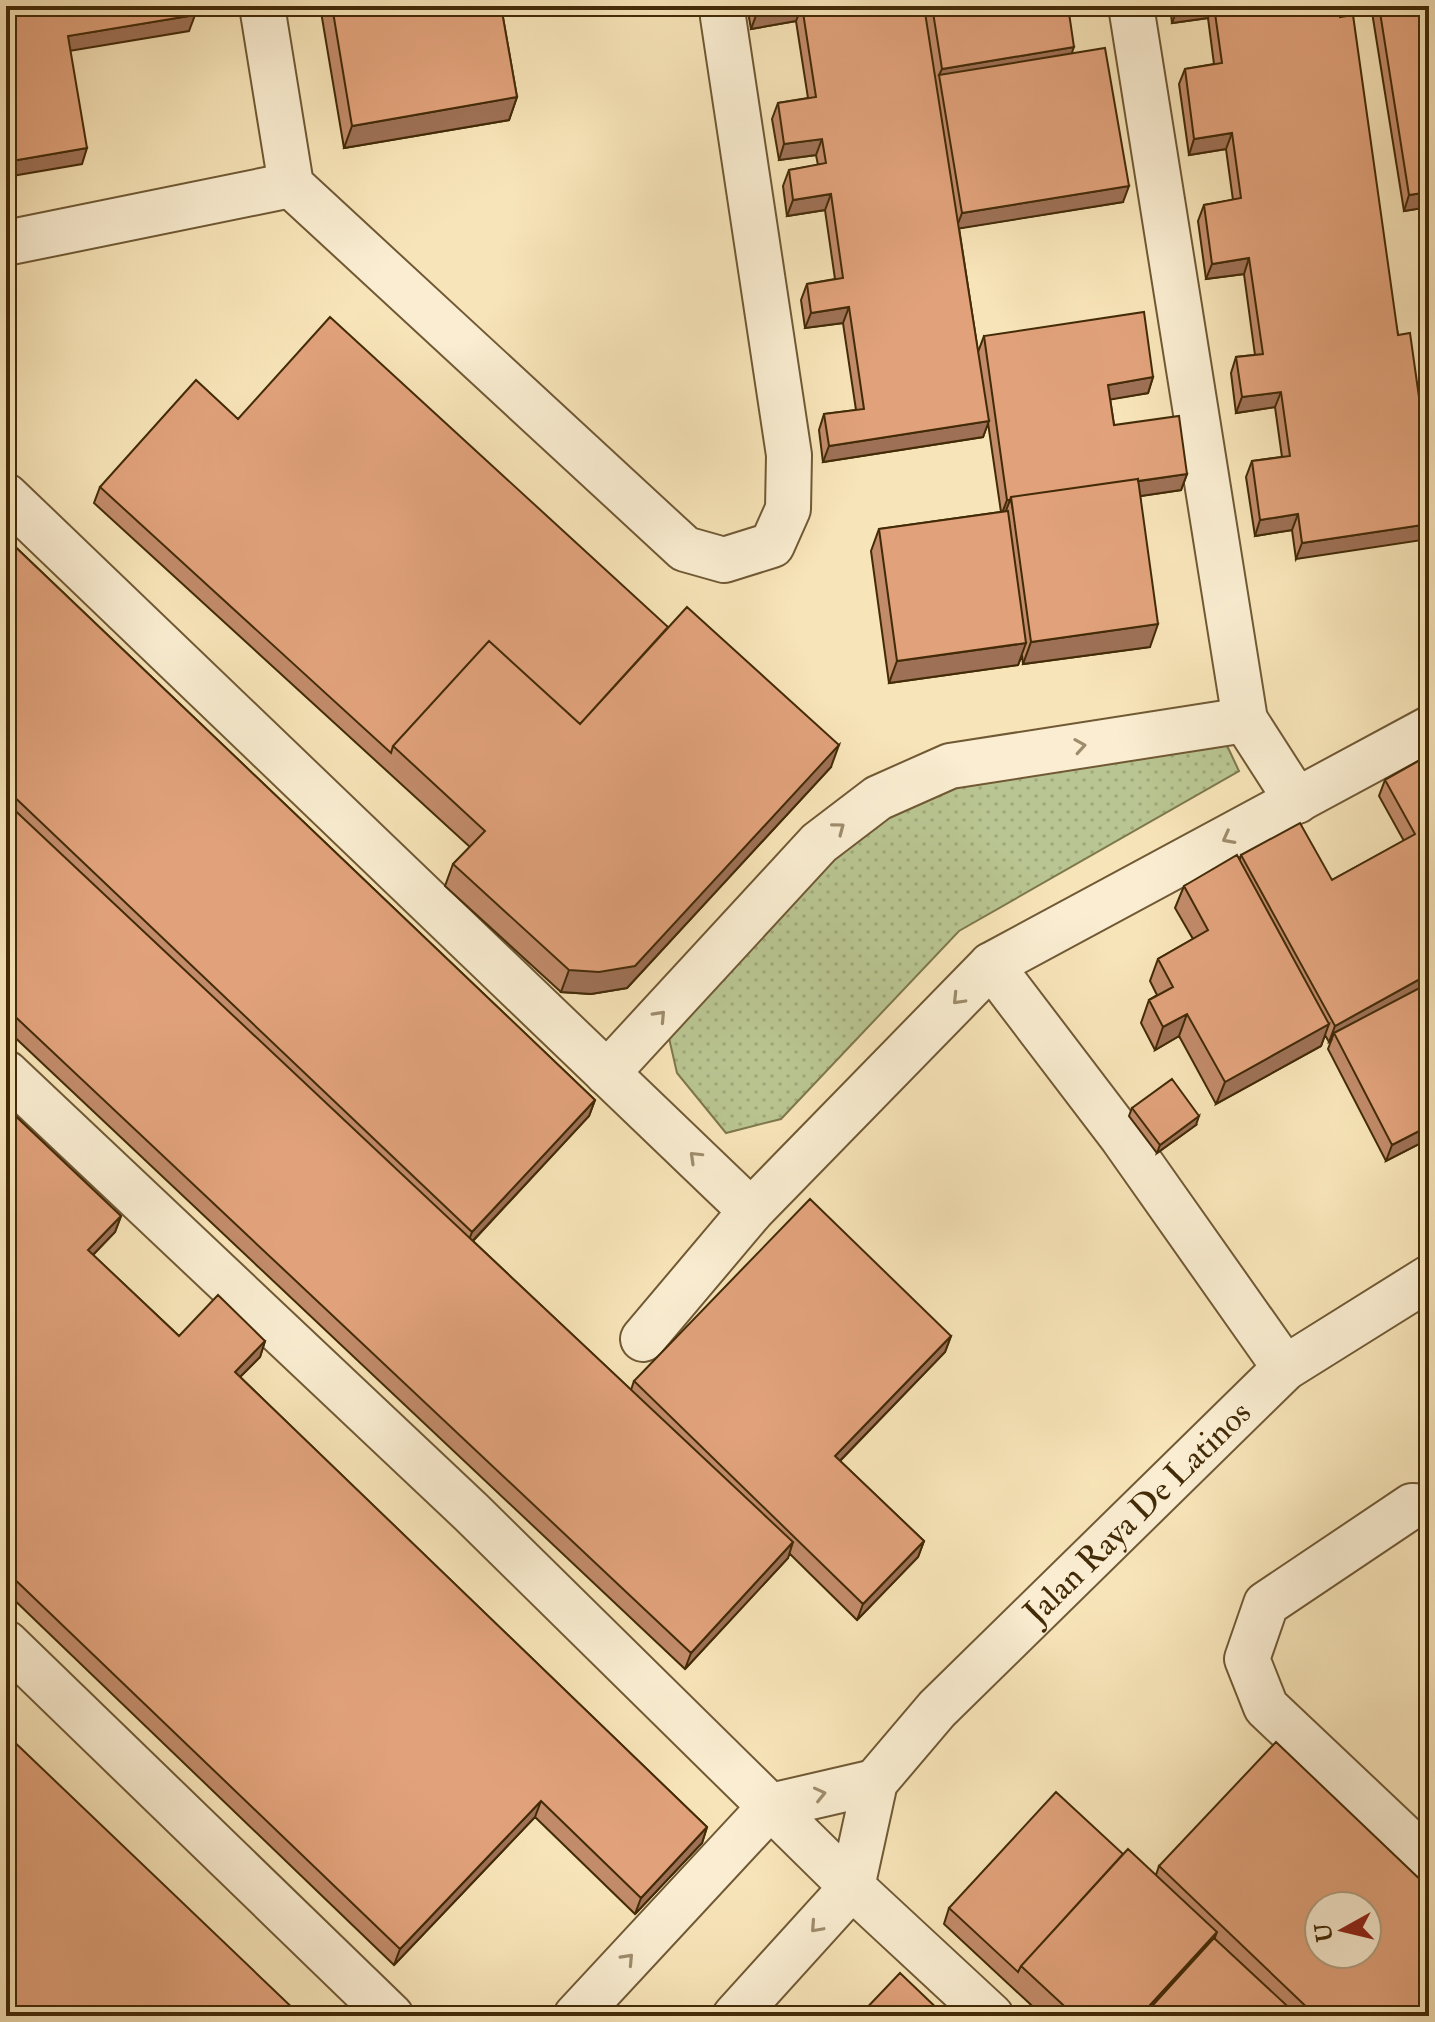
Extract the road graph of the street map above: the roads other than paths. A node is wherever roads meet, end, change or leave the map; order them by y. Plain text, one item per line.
1 (262, 6) edge
2 (1131, 6) edge
3 (723, 17) dead end
4 (291, 185) junction
5 (6, 243) edge
6 (6, 496) edge
7 (1245, 720) junction
8 (1429, 729) edge
9 (1297, 801) junction
10 (991, 965) junction
11 (6, 1073) edge
12 (607, 1073) junction
13 (751, 1211) junction
14 (1429, 1278) edge
15 (643, 1339) dead end
16 (1285, 1368) junction
17 (1429, 1507) edge
18 (6, 1643) edge
19 (875, 1782) junction
20 (771, 1806) junction
21 (1429, 1861) edge
22 (852, 1887) junction
23 (391, 2016) edge
24 (576, 2016) edge
25 (735, 2016) edge
26 (991, 2016) edge

1 - 4 street
2 - 7 street
3 - 4 street
4 - 5 street
6 - 12 street
7 - 9 street
12 -> 7 street
8 - 9 street
9 -> 10 street
10 -> 13 street
10 - 16 street
11 - 20 street
13 -> 12 street
13 - 15 street
14 - 16 street, Jalan Raya De Latinos
16 - 19 street, Jalan Raya De Latinos
17 - 21 street
18 - 23 street
20 -> 19 street
19 - 22 street
20 - 22 street
24 -> 20 street
22 -> 25 street
22 - 26 street

